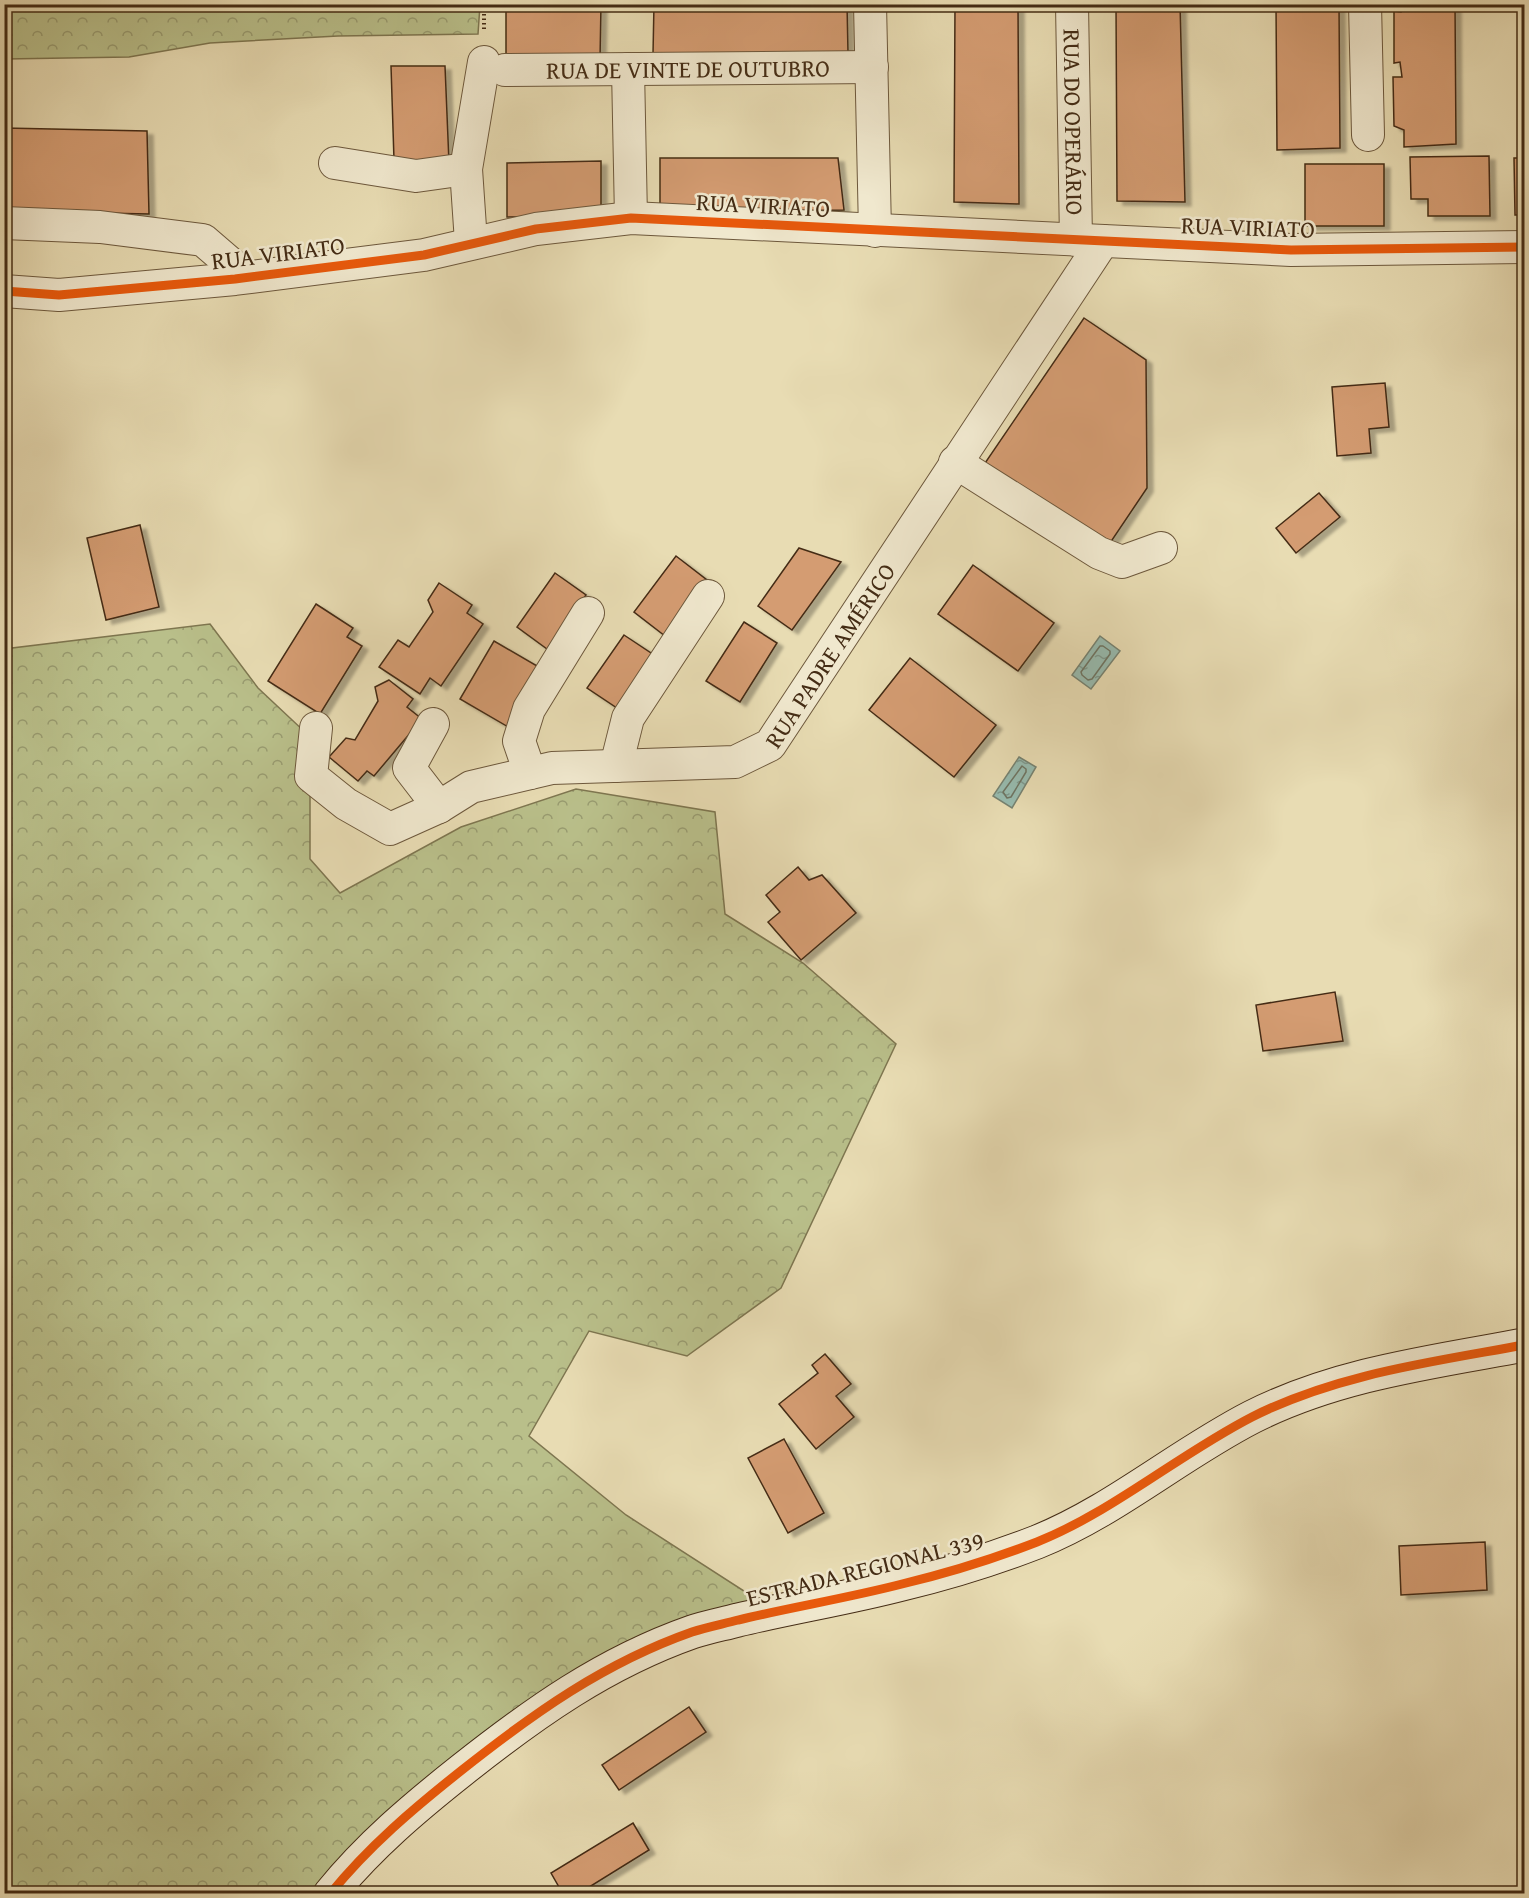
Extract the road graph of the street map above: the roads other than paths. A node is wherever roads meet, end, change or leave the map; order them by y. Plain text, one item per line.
1 (870, 4) edge
2 (1072, 4) edge
3 (1365, 4) edge
4 (872, 67) junction
5 (628, 69) junction
6 (1368, 135) dead end
7 (335, 163) dead end
8 (466, 170) junction
9 (631, 218) junction
10 (4, 223) edge
11 (875, 231) junction
12 (1089, 241) junction
13 (471, 242) junction
14 (1524, 247) edge
15 (245, 276) junction
16 (4, 291) edge
17 (955, 462) junction
18 (1161, 548) dead end
19 (708, 596) dead end
20 (588, 613) dead end
21 (433, 724) dead end
22 (316, 728) dead end
23 (616, 766) junction
24 (530, 773) junction
25 (439, 807) junction
26 (1524, 1345) edge
27 (330, 1893) edge

1 - 4 street
2 - 12 street, RUA DO OPERÁRIO
3 - 6 street
4 - 5 street, RUA DE VINTE DE OUTUBRO
4 - 11 street
5 - 8 street, RUA DE VINTE DE OUTUBRO
5 - 9 street
7 - 8 street
8 - 13 street
9 - 11 street, RUA VIRIATO
9 - 13 street, RUA VIRIATO
10 - 15 street, RUA VIRIATO
11 - 12 street, RUA VIRIATO
12 - 14 street, RUA VIRIATO
12 - 17 street, RUA PADRE AMÉRICO
13 - 15 street, RUA VIRIATO
15 - 16 street, RUA VIRIATO
17 - 18 street
17 - 23 street, RUA PADRE AMÉRICO
19 - 23 street
20 - 24 street
21 - 25 street
22 - 25 street, RUA PADRE AMÉRICO
23 - 24 street, RUA PADRE AMÉRICO
24 - 25 street, RUA PADRE AMÉRICO
26 - 27 main road, ESTRADA REGIONAL 339

